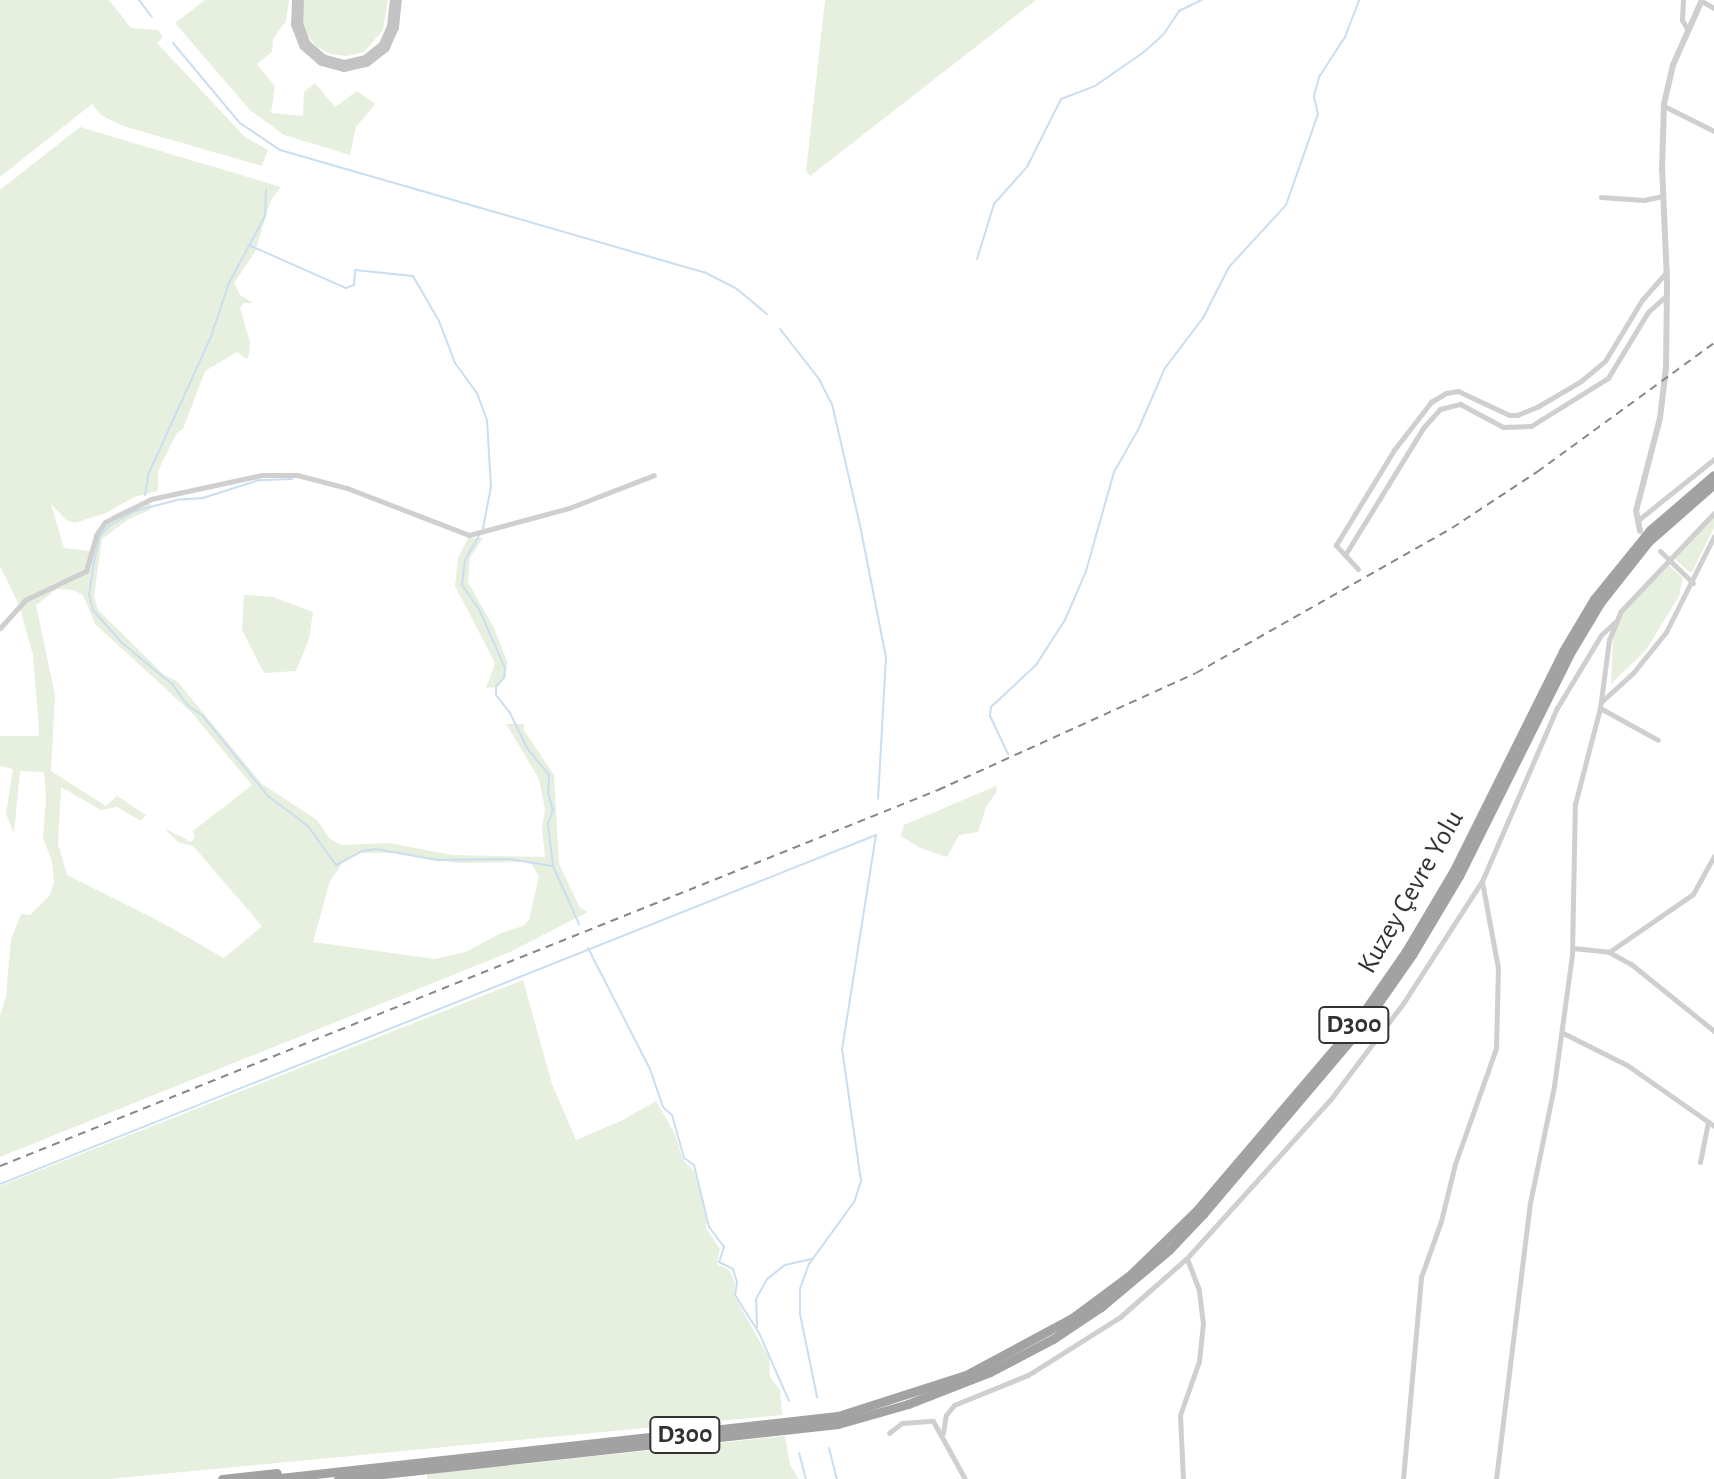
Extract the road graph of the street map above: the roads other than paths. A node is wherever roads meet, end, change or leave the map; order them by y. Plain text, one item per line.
1 (1683, 0) edge
2 (1702, 0) edge
3 (1714, 8) edge
4 (1688, 30) junction
5 (1664, 106) junction
6 (1714, 131) edge
7 (1663, 196) junction
8 (1601, 197) dead end
9 (1667, 271) junction
10 (1667, 295) junction
11 (1714, 459) edge
12 (654, 475) dead end
13 (1714, 475) edge
14 (1714, 484) edge
15 (1714, 513) edge
16 (1637, 522) junction
17 (1640, 531) dead end
18 (1714, 536) edge
19 (1660, 551) dead end
20 (1345, 555) junction
21 (1668, 559) junction
22 (1358, 569) dead end
23 (1693, 583) junction
24 (1614, 623) junction
25 (0, 628) edge
26 (1600, 705) junction
27 (1658, 740) dead end
28 (1714, 856) edge
29 (1482, 881) junction
30 (1573, 948) junction
31 (1609, 952) junction
32 (1714, 1031) edge
33 (1563, 1033) junction
34 (1711, 1124) edge
35 (1700, 1162) dead end
36 (1187, 1258) junction
37 (838, 1420) junction
38 (889, 1433) dead end
39 (943, 1433) junction
40 (550, 1453) junction
41 (364, 1467) junction
42 (222, 1479) edge
43 (271, 1479) edge
44 (338, 1479) edge
45 (965, 1479) edge
46 (1183, 1479) edge
47 (1403, 1479) edge
48 (1496, 1479) edge

1 - 4 street
2 - 3 street
2 - 4 street
4 - 5 street
5 - 6 street
5 - 7 street
7 - 8 street
7 - 9 street
9 - 10 street
9 - 20 street
10 - 16 street
10 - 20 street
11 - 16 street
12 - 25 street
13 - 37 highway, Kuzey Çevre Yolu / D300
14 - 37 highway, Kuzey Çevre Yolu / D300
15 - 21 street
16 - 17 street
18 - 23 street
19 - 21 street
20 - 22 street
21 - 23 street
21 - 24 street
23 - 26 street
24 - 26 street
24 - 29 street
26 - 27 street
26 - 30 street
28 - 31 street
29 - 36 street
29 - 47 street
30 - 31 street
30 - 33 street
31 - 32 street
33 - 34 street
33 - 48 street
34 - 35 street
36 - 39 street
36 - 46 street
37 - 40 highway, D300
38 - 39 street
39 - 45 street
40 - 41 highway, D300
40 - 44 highway, D300
41 - 42 highway, D300
41 - 43 highway

